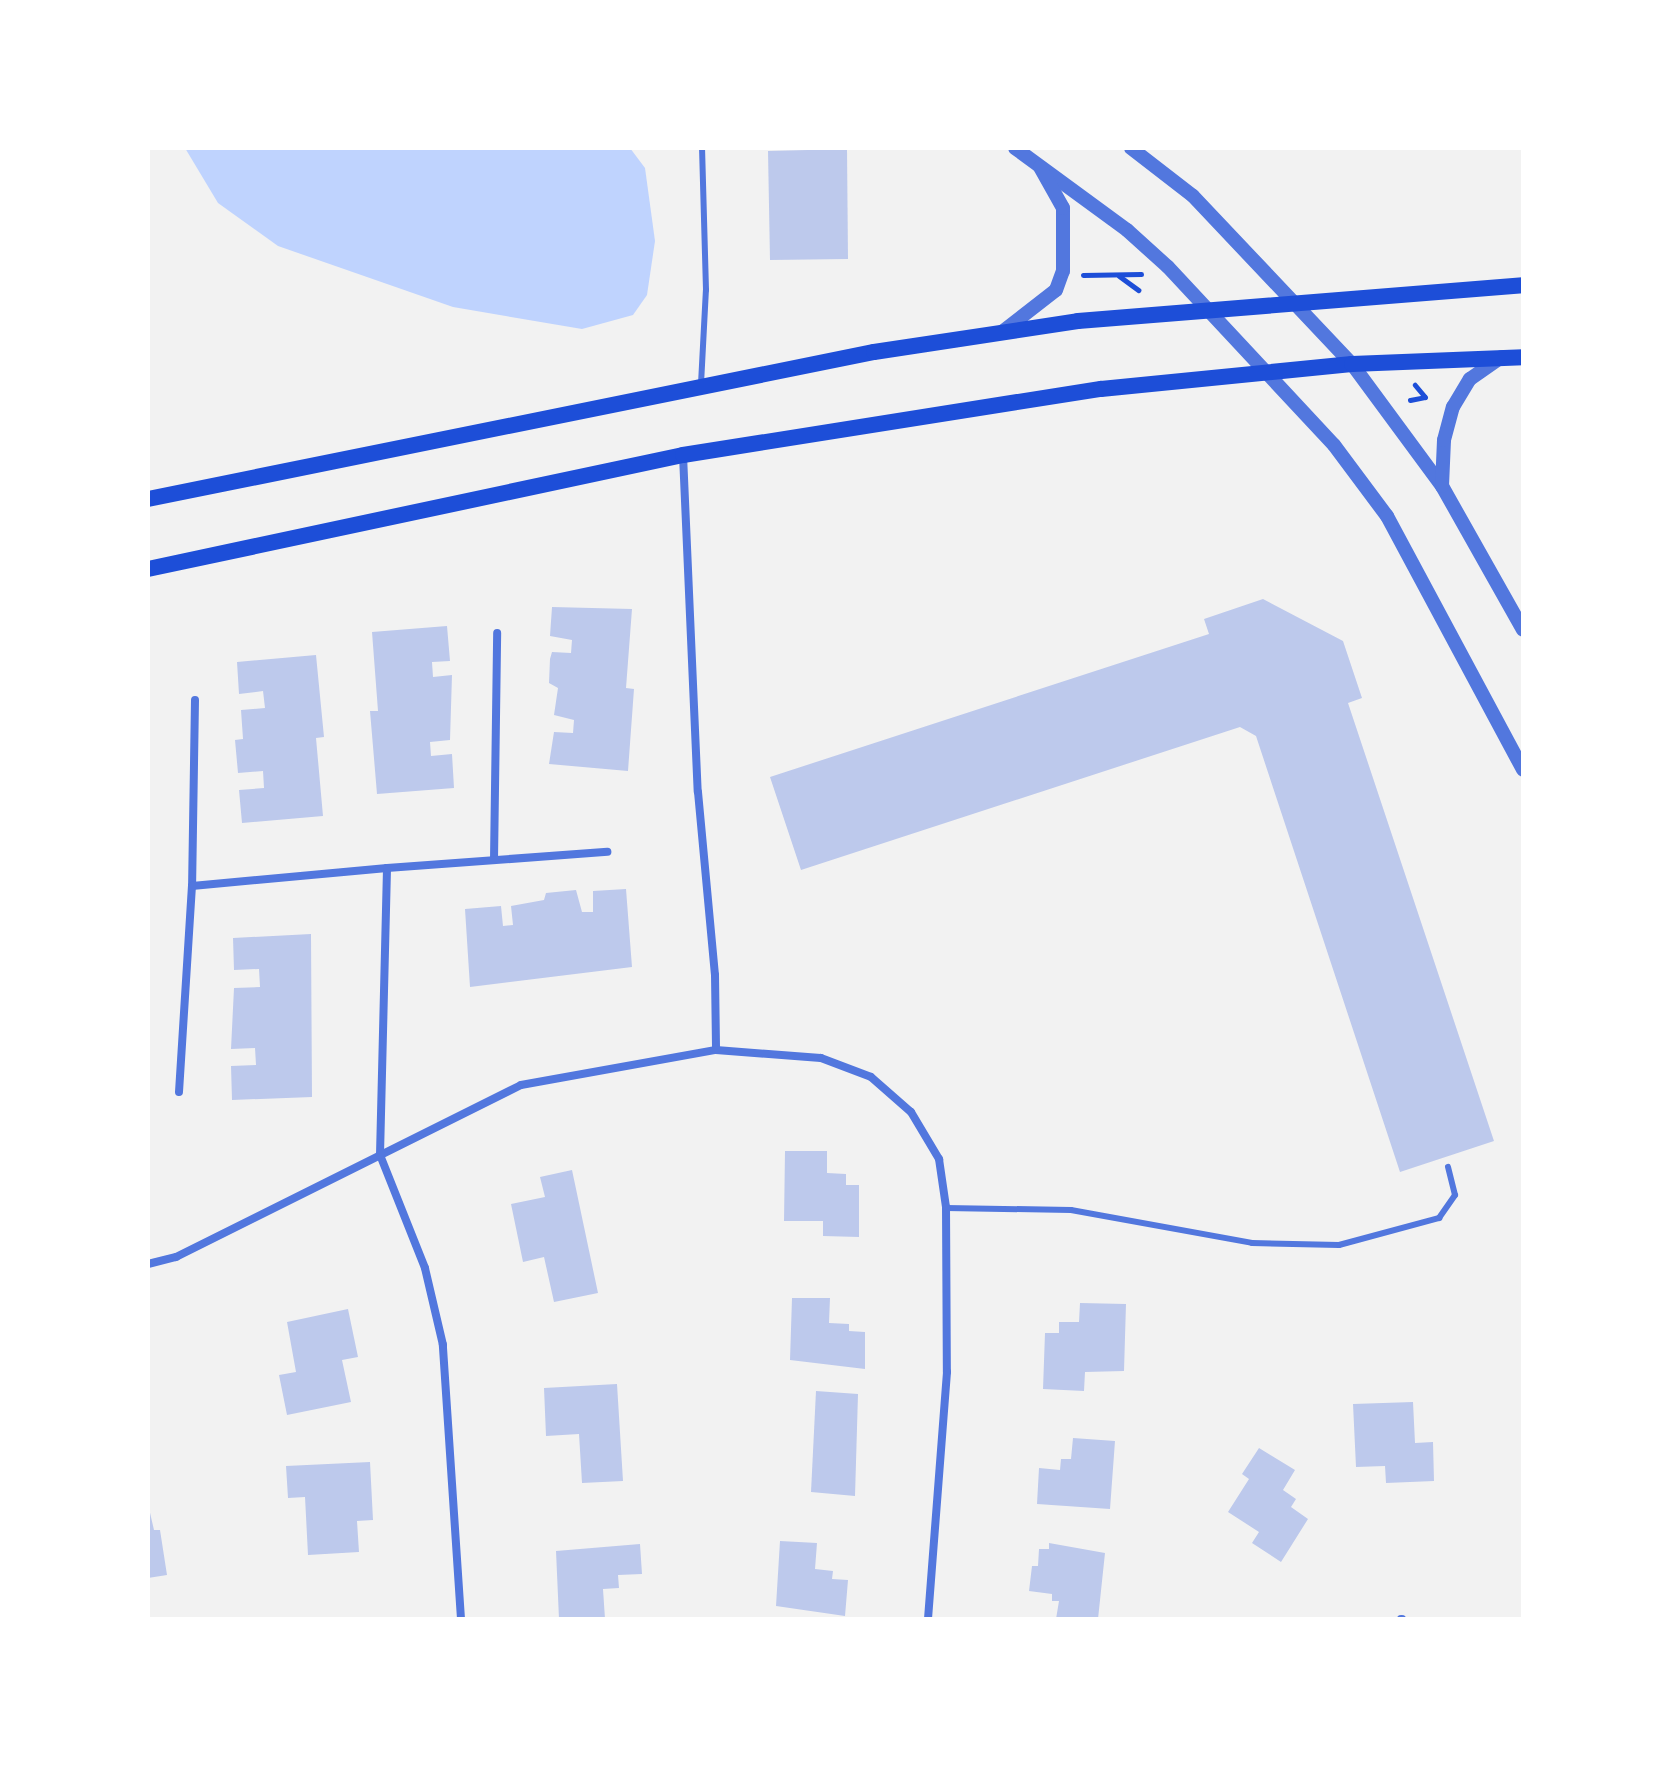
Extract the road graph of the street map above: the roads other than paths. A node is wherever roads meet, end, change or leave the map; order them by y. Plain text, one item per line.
1 (702, 148) edge
2 (1015, 148) edge
3 (1131, 148) edge
4 (1035, 160) junction
5 (1523, 285) edge
6 (1297, 300) junction
7 (1212, 309) junction
8 (1001, 333) junction
9 (1501, 357) junction
10 (1523, 357) edge
11 (1352, 364) junction
12 (1272, 373) junction
13 (701, 387) junction
14 (683, 455) junction
15 (1442, 486) junction
16 (148, 499) edge
17 (148, 569) edge
18 (1523, 630) edge
19 (497, 633) dead end
20 (195, 700) dead end
21 (1523, 770) edge
22 (607, 852) dead end
23 (494, 860) junction
24 (387, 868) junction
25 (192, 886) junction
26 (716, 1050) junction
27 (179, 1092) dead end
28 (380, 1155) junction
29 (1448, 1167) dead end
30 (946, 1208) junction
31 (148, 1264) edge
32 (461, 1619) edge
33 (928, 1619) edge

1 - 13 lane
2 - 4 street
3 - 6 street
4 - 7 street
4 - 8 street
5 - 6 main road
6 - 7 main road
6 - 11 street
7 - 8 main road
7 - 12 street
8 - 13 main road
9 - 10 main road
9 - 11 main road
9 - 15 street
11 - 12 main road
11 - 15 street
12 - 14 main road
12 - 21 street
13 - 16 main road
14 - 17 main road
14 - 26 street
15 - 18 street
19 - 23 street
20 - 25 street
22 - 23 street
23 - 24 street
24 - 25 street
24 - 28 street
25 - 27 street
26 - 28 street
26 - 30 street
28 - 31 street
28 - 32 street
29 - 30 lane
30 - 33 street

